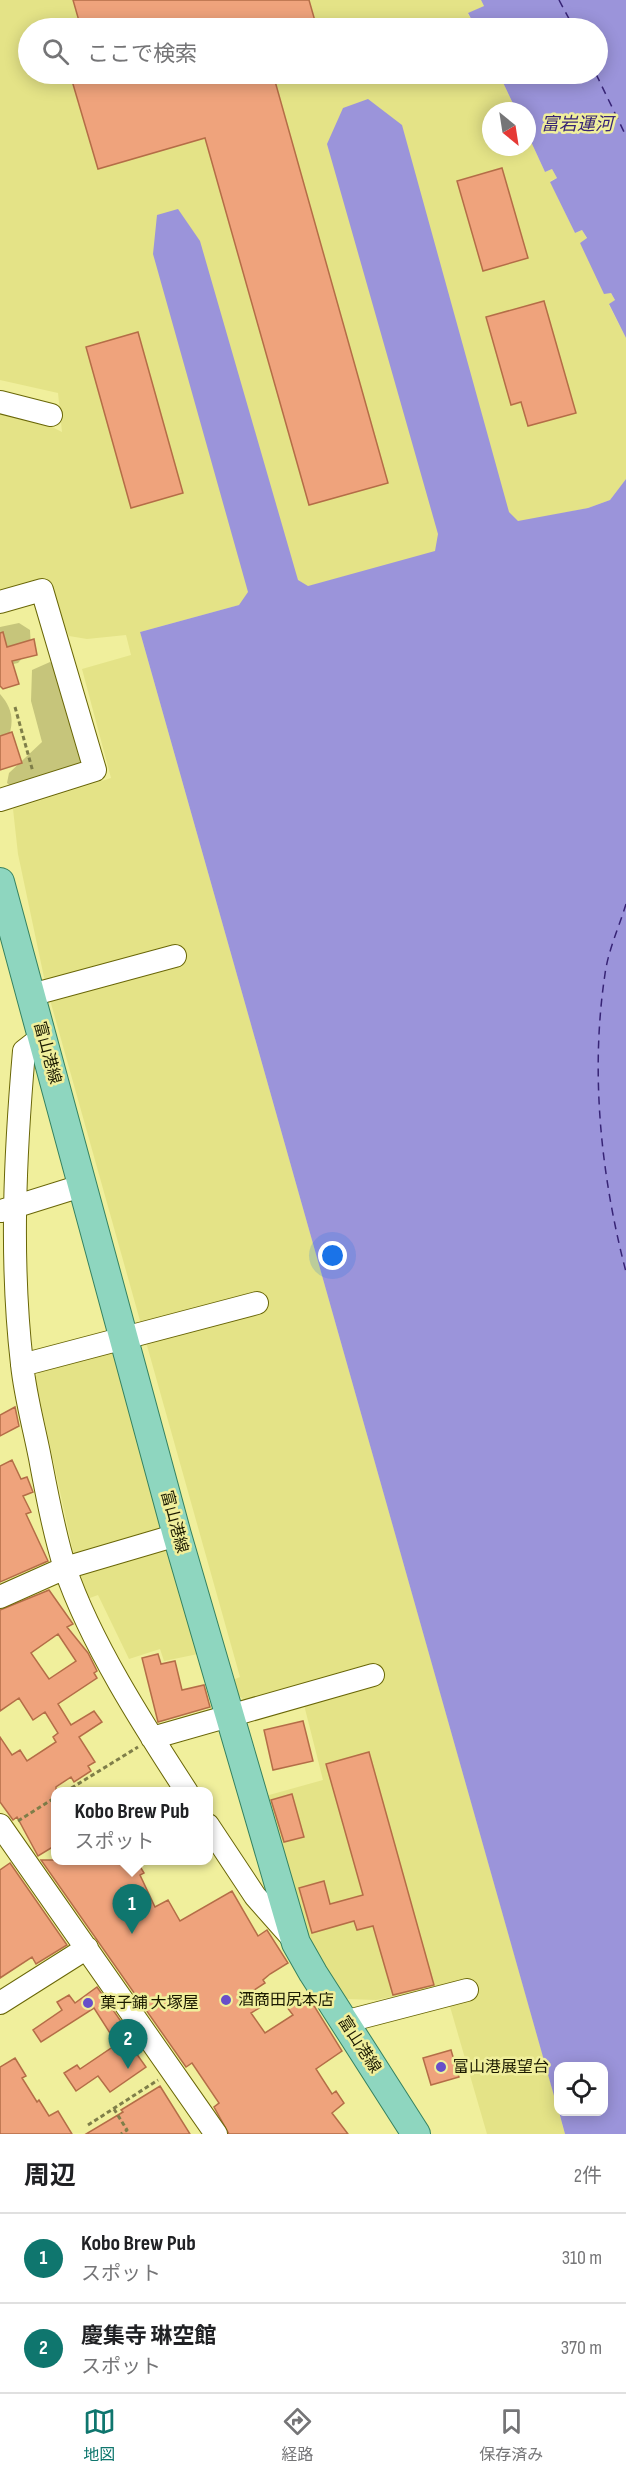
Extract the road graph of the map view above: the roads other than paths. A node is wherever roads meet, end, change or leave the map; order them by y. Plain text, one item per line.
1 (0, 402) edge
2 (51, 415) dead end
3 (0, 602) edge
4 (0, 800) edge
5 (0, 882) edge
6 (175, 956) dead end
7 (31, 995) junction
8 (42, 1037) junction
9 (10, 1101) edge
10 (81, 1186) junction
11 (7, 1210) edge
12 (257, 1303) dead end
13 (124, 1338) junction
14 (22, 1365) junction
15 (177, 1535) junction
16 (65, 1568) junction
17 (0, 1597) edge
18 (373, 1675) dead end
19 (230, 1716) junction
20 (152, 1738) junction
21 (183, 1787) edge
22 (2, 1827) edge
23 (213, 1833) edge
24 (296, 1943) junction
25 (87, 1948) junction
26 (467, 1990) dead end
27 (0, 2003) edge
28 (344, 2022) junction
29 (216, 2134) edge
30 (416, 2134) edge

1 - 2 street
3 - 4 street
5 - 7 main road, 富山港線
6 - 7 street
7 - 8 main road, 富山港線
8 - 9 street
8 - 10 main road, 富山港線
9 - 11 street
10 - 11 street
10 - 13 main road, 富山港線
11 - 14 street
12 - 13 street
13 - 14 street
13 - 15 main road, 富山港線
14 - 16 street
15 - 16 street
15 - 19 main road, 富山港線
16 - 17 street
16 - 20 street
18 - 19 street
19 - 20 street
19 - 24 main road, 富山港線
20 - 21 street
22 - 25 street
23 - 24 street
24 - 28 main road, 富山港線
25 - 27 street
25 - 29 street
26 - 28 street
28 - 30 main road, 富山港線

